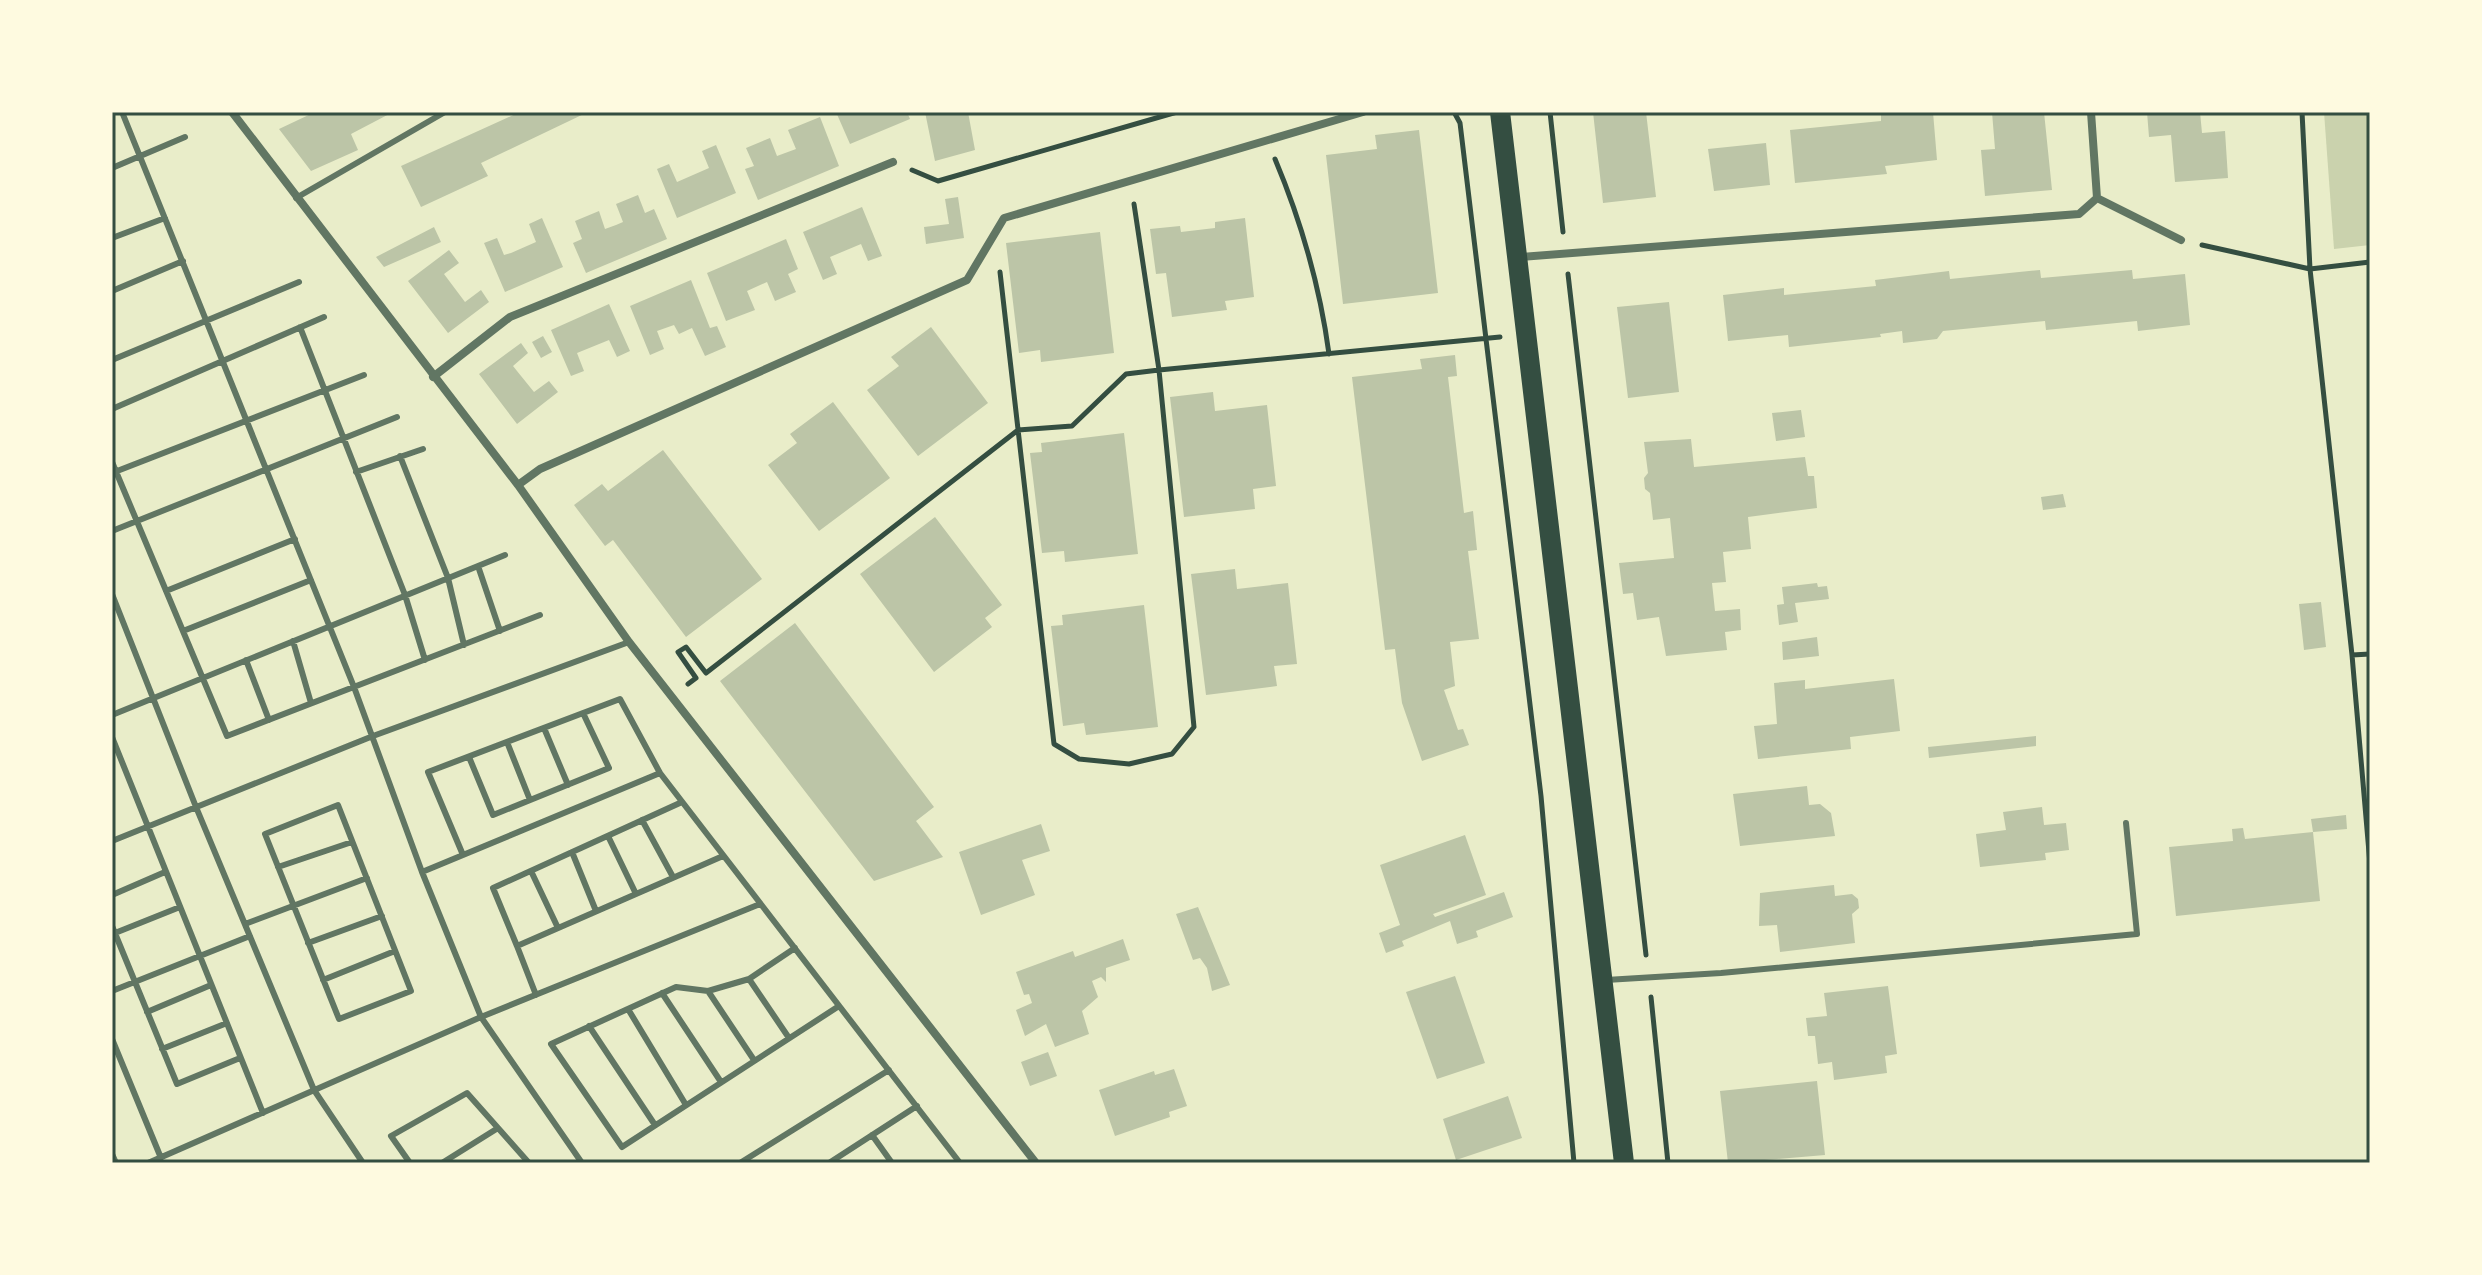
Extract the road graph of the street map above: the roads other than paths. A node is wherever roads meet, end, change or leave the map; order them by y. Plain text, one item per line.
1 (122, 112) edge
2 (232, 112) edge
3 (445, 112) edge
4 (1363, 112) edge
5 (1500, 112) edge
6 (2091, 112) edge
7 (185, 137) dead end
8 (140, 156) junction
9 (893, 162) road end
10 (112, 168) edge
11 (296, 198) junction
12 (2097, 198) junction
13 (165, 218) junction
14 (112, 238) edge
15 (2181, 240) road end
16 (1518, 258) junction
17 (183, 261) junction
18 (299, 282) dead end
19 (112, 291) edge
20 (324, 317) dead end
21 (206, 321) junction
22 (300, 327) junction
23 (112, 360) edge
24 (223, 361) junction
25 (364, 375) dead end
26 (433, 377) junction
27 (324, 390) junction
28 (112, 409) edge
29 (397, 417) dead end
30 (247, 420) junction
31 (343, 439) junction
32 (423, 449) dead end
33 (400, 456) junction
34 (112, 462) edge
35 (266, 469) junction
36 (114, 472) edge
37 (356, 472) junction
38 (518, 485) junction
39 (137, 521) junction
40 (112, 531) edge
41 (295, 539) junction
42 (505, 555) dead end
43 (478, 566) junction
44 (448, 578) junction
45 (311, 580) junction
46 (166, 591) junction
47 (112, 594) edge
48 (405, 595) junction
49 (540, 615) dead end
50 (329, 626) junction
51 (183, 631) junction
52 (500, 631) junction
53 (293, 641) junction
54 (629, 642) junction
55 (464, 645) junction
56 (246, 660) junction
57 (425, 660) junction
58 (202, 678) junction
59 (354, 687) junction
60 (153, 698) junction
61 (311, 703) junction
62 (583, 713) junction
63 (112, 715) edge
64 (269, 720) junction
65 (544, 728) junction
66 (373, 736) junction
67 (112, 737) edge
68 (507, 742) junction
69 (469, 757) junction
70 (660, 773) junction
71 (568, 785) junction
72 (530, 800) junction
73 (682, 802) junction
74 (196, 807) junction
75 (642, 820) junction
76 (2126, 823) dead end
77 (147, 827) junction
78 (608, 836) junction
79 (112, 841) edge
80 (352, 842) junction
81 (572, 852) junction
82 (463, 855) junction
83 (723, 856) junction
84 (278, 867) junction
85 (531, 871) junction
86 (165, 872) junction
87 (422, 872) junction
88 (673, 877) junction
89 (367, 878) junction
90 (636, 894) junction
91 (112, 895) edge
92 (760, 904) junction
93 (293, 906) junction
94 (180, 907) junction
95 (596, 911) junction
96 (382, 916) junction
97 (245, 924) junction
98 (558, 928) junction
99 (113, 930) edge
100 (250, 936) junction
101 (308, 943) junction
102 (517, 946) junction
103 (795, 948) junction
104 (395, 951) junction
105 (199, 956) junction
106 (749, 979) junction
107 (323, 980) junction
108 (1603, 981) junction
109 (135, 982) junction
110 (211, 985) junction
111 (112, 991) edge
112 (708, 991) junction
113 (662, 993) junction
114 (536, 995) junction
115 (839, 1006) junction
116 (628, 1009) junction
117 (147, 1012) junction
118 (481, 1017) junction
119 (227, 1023) junction
120 (589, 1026) junction
121 (789, 1038) junction
122 (112, 1039) edge
123 (162, 1049) junction
124 (240, 1058) junction
125 (754, 1060) junction
126 (889, 1070) junction
127 (721, 1082) junction
128 (314, 1090) junction
129 (686, 1105) junction
130 (917, 1106) junction
131 (263, 1113) junction
132 (655, 1125) junction
133 (498, 1128) junction
134 (872, 1135) junction
135 (112, 1154) edge
136 (161, 1158) junction
137 (527, 1162) edge
138 (834, 1162) edge
139 (116, 1163) edge
140 (148, 1163) edge
141 (363, 1163) edge
142 (410, 1163) edge
143 (442, 1163) edge
144 (582, 1163) edge
145 (740, 1163) edge
146 (892, 1163) edge
147 (960, 1163) edge
148 (1036, 1163) edge
149 (1624, 1163) edge

1 - 8 lane
2 - 11 street
3 - 11 lane
4 - 38 street
5 - 16 main road
6 - 12 street
7 - 8 lane
8 - 10 lane
8 - 13 lane
9 - 26 street
11 - 26 street
12 - 15 street
12 - 16 street
13 - 14 lane
13 - 17 lane
16 - 108 main road
17 - 19 lane
17 - 21 lane
18 - 21 lane
20 - 22 lane
21 - 23 lane
21 - 24 lane
22 - 24 lane
22 - 27 lane
24 - 28 lane
24 - 30 lane
25 - 27 lane
26 - 38 street
27 - 30 lane
27 - 31 lane
29 - 31 lane
30 - 35 lane
30 - 36 lane
31 - 35 lane
31 - 37 lane
32 - 33 lane
33 - 37 lane
33 - 44 lane
34 - 36 lane
35 - 39 lane
35 - 41 lane
36 - 39 lane
37 - 48 lane
38 - 54 street
39 - 40 lane
39 - 46 lane
41 - 45 lane
41 - 46 lane
42 - 43 lane
43 - 44 lane
43 - 52 lane
44 - 48 lane
44 - 55 lane
45 - 50 lane
45 - 51 lane
46 - 51 lane
47 - 60 lane
48 - 50 lane
48 - 57 lane
49 - 52 lane
50 - 53 lane
50 - 59 lane
51 - 58 lane
52 - 55 lane
53 - 56 lane
53 - 61 lane
54 - 66 lane
54 - 148 street
55 - 57 lane
56 - 58 lane
56 - 64 lane
57 - 59 lane
58 - 60 lane
58 - 64 lane
59 - 61 lane
59 - 66 lane
60 - 63 lane
60 - 74 lane
61 - 64 lane
62 - 65 lane
62 - 70 lane
62 - 71 lane
65 - 68 lane
65 - 71 lane
66 - 74 lane
66 - 87 lane
67 - 77 lane
68 - 69 lane
68 - 72 lane
69 - 72 lane
69 - 82 lane
70 - 73 lane
70 - 82 lane
71 - 72 lane
73 - 75 lane
73 - 83 lane
74 - 77 lane
74 - 97 lane
75 - 78 lane
75 - 88 lane
76 - 108 lane
77 - 79 lane
77 - 86 lane
78 - 81 lane
78 - 90 lane
80 - 84 lane
80 - 84 lane
80 - 89 lane
81 - 85 lane
81 - 95 lane
82 - 87 lane
83 - 88 lane
83 - 92 lane
84 - 93 lane
85 - 98 lane
85 - 102 lane
86 - 91 lane
86 - 94 lane
87 - 118 lane
88 - 90 lane
89 - 93 lane
89 - 96 lane
90 - 95 lane
92 - 103 lane
92 - 114 lane
93 - 97 lane
93 - 101 lane
94 - 99 lane
94 - 105 lane
95 - 98 lane
96 - 101 lane
96 - 104 lane
97 - 100 lane
98 - 102 lane
99 - 109 lane
100 - 105 lane
100 - 128 lane
101 - 107 lane
102 - 114 lane
103 - 106 lane
103 - 115 lane
104 - 107 lane
104 - 107 lane
105 - 109 lane
105 - 110 lane
106 - 112 lane
106 - 121 lane
108 - 149 main road
109 - 111 lane
109 - 117 lane
110 - 117 lane
110 - 119 lane
112 - 113 lane
112 - 125 lane
113 - 116 lane
113 - 127 lane
114 - 118 lane
115 - 121 lane
115 - 126 lane
116 - 120 lane
116 - 129 lane
117 - 123 lane
118 - 128 lane
118 - 144 lane
119 - 123 lane
119 - 124 lane
120 - 132 lane
120 - 132 lane
121 - 125 lane
122 - 136 lane
123 - 124 lane
124 - 131 lane
125 - 127 lane
126 - 130 lane
126 - 145 lane
127 - 129 lane
128 - 131 lane
128 - 141 lane
129 - 132 lane
130 - 134 lane
130 - 147 lane
131 - 136 lane
133 - 137 lane
133 - 142 lane
133 - 143 lane
134 - 138 lane
134 - 146 lane
135 - 139 lane
136 - 140 lane

